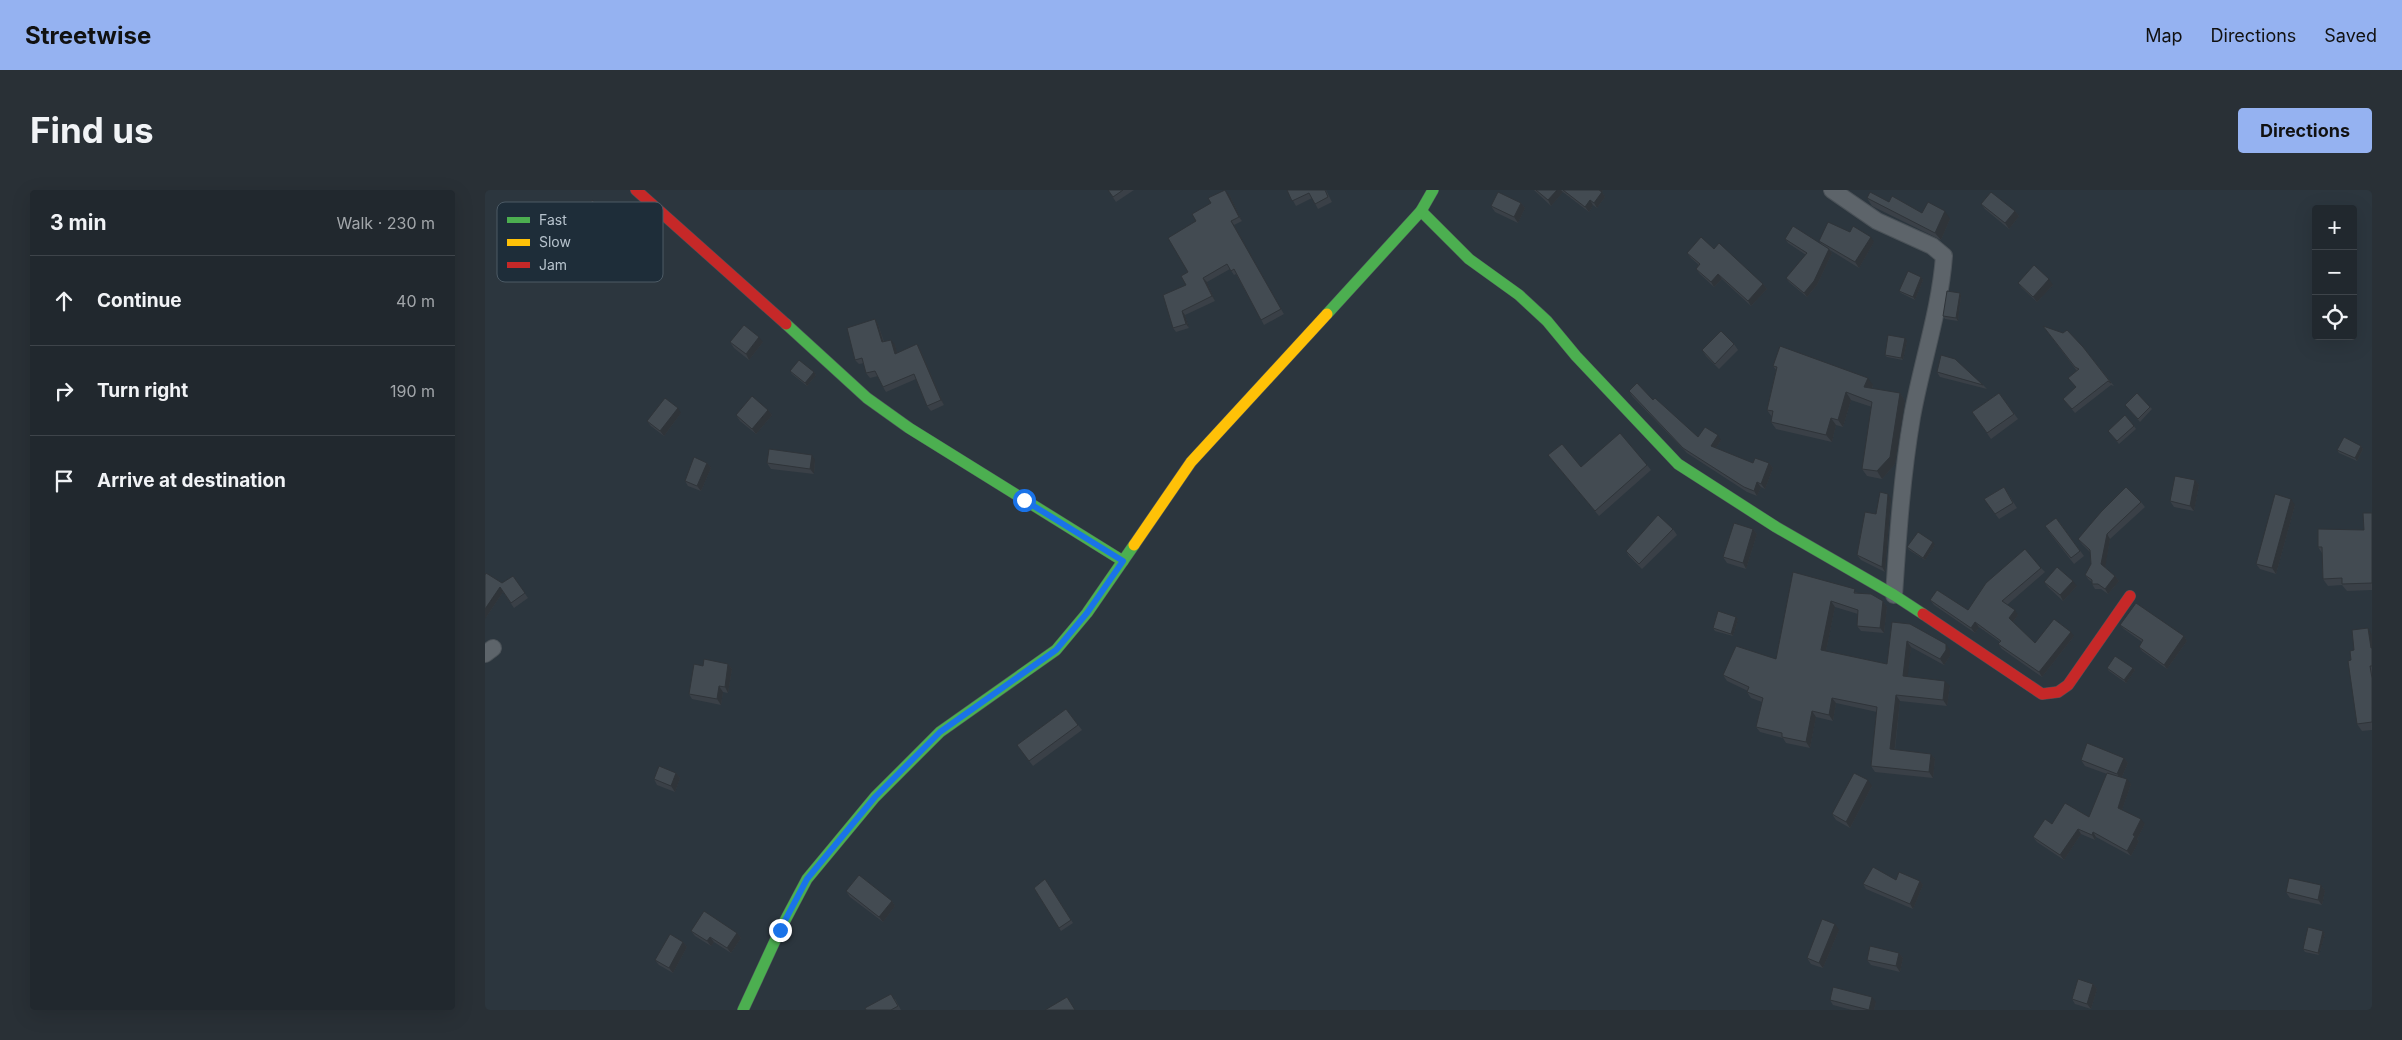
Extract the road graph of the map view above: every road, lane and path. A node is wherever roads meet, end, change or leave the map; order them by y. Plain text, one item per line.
1 (636, 190) edge
2 (1433, 190) edge
3 (1832, 190) edge
4 (649, 202) edge
5 (1421, 211) junction
6 (663, 214) edge
7 (1123, 561) junction
8 (1894, 595) junction
9 (2130, 596) dead end
10 (743, 1010) edge

1 - 4 street
2 - 5 street
3 - 8 street
5 - 7 street
5 - 8 street
6 - 7 street
7 - 10 street
8 - 9 street

